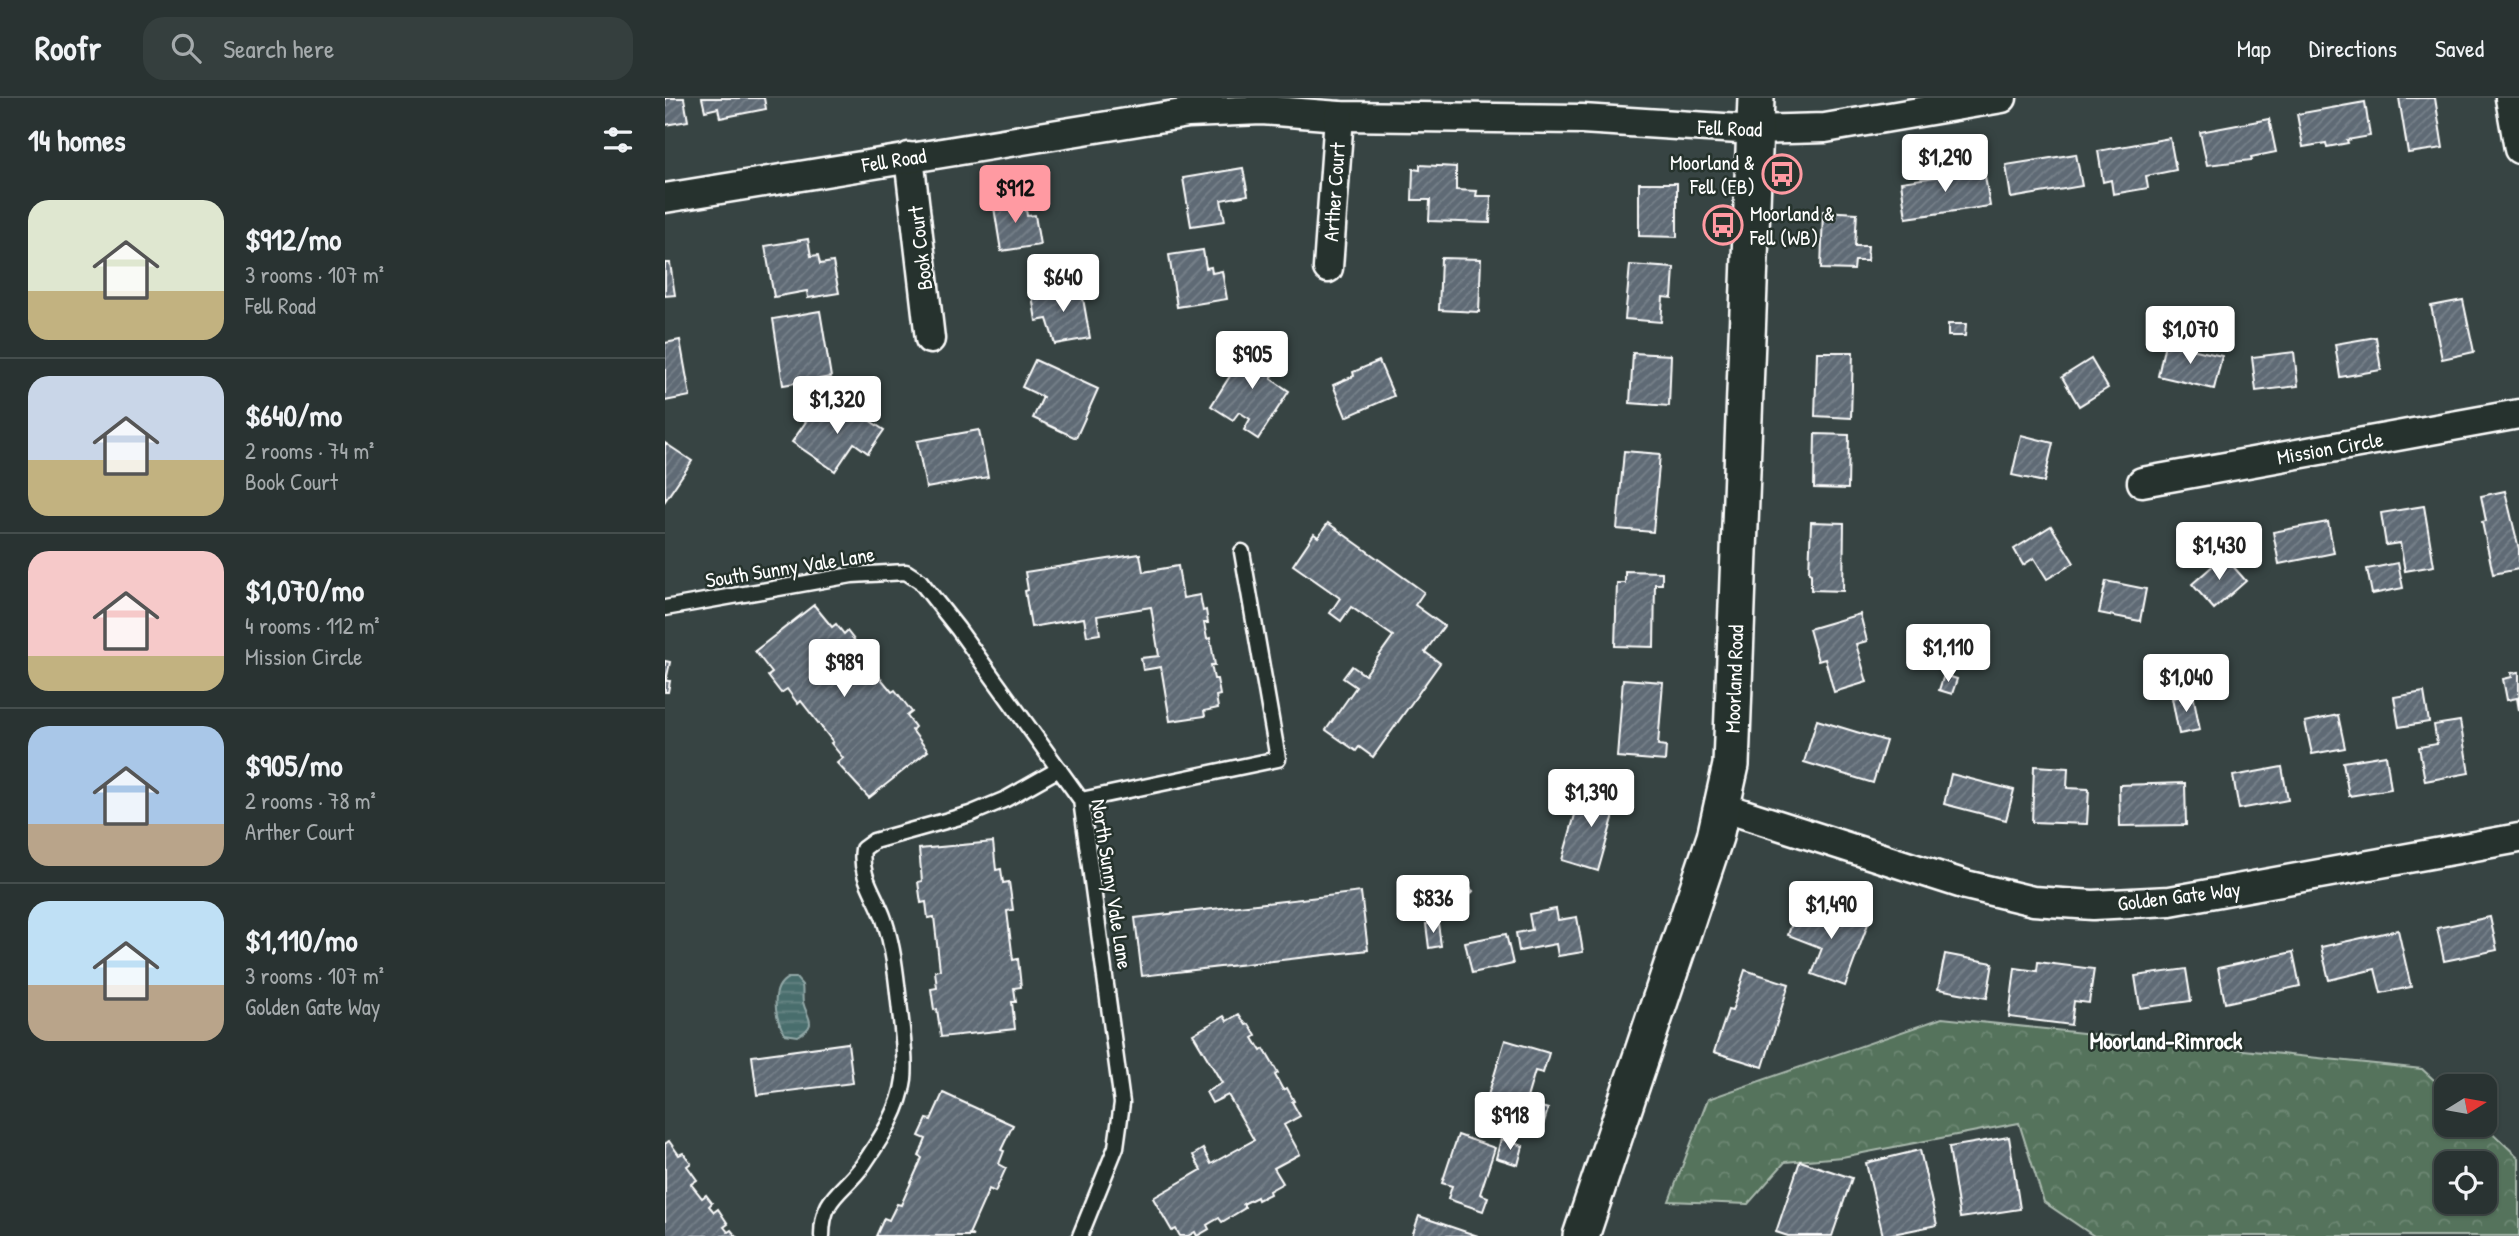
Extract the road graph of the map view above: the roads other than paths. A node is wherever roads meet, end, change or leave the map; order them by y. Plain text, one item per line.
1 (2002, 98) edge
2 (2510, 98) edge
3 (1756, 114) edge
4 (1339, 116) junction
5 (2519, 149) edge
6 (909, 157) junction
7 (665, 198) edge
8 (1328, 268) dead end
9 (930, 339) dead end
10 (2519, 414) edge
11 (2142, 482) dead end
12 (1242, 552) dead end
13 (920, 581) joint
14 (665, 608) edge
15 (1059, 769) junction
16 (1081, 800) junction
17 (1723, 807) junction
18 (2519, 838) edge
19 (823, 1236) edge
20 (1080, 1236) edge
21 (1581, 1236) edge

1 - 3 street, Fell Road
2 - 5 street
3 - 4 street, Fell Road
3 - 17 street, Moorland Road
4 - 6 street, Fell Road
4 - 8 street, Arther Court
6 - 7 street, Fell Road
6 - 9 street, Book Court
10 - 11 street, Mission Circle
12 - 16 lane
13 - 14 lane, South Sunny Vale Lane
13 - 15 lane, North Sunny Vale Lane
15 - 16 lane, North Sunny Vale Lane
15 - 19 lane
16 - 20 lane, North Sunny Vale Lane
17 - 18 street, Golden Gate Way
17 - 21 street, Moorland Road

